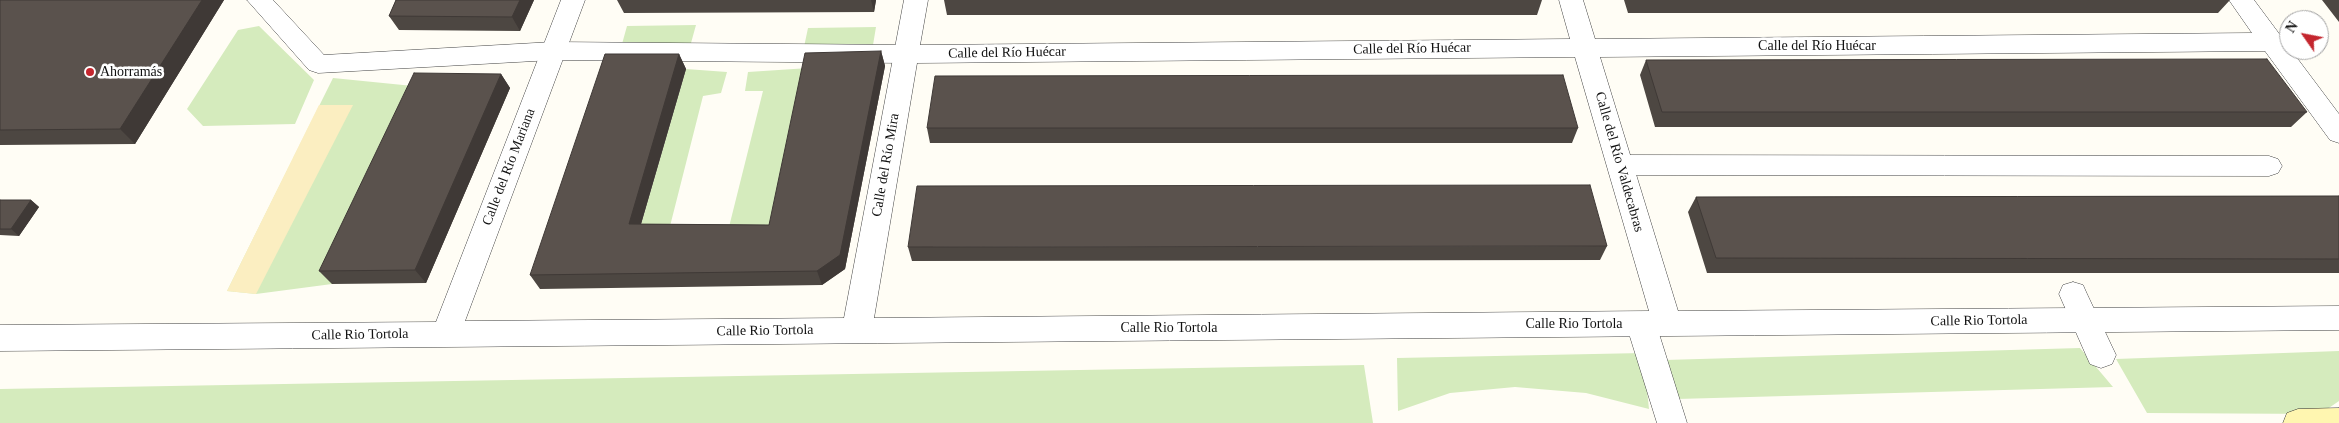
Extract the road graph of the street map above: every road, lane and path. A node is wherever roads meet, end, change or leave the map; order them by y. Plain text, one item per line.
1 (259, 0) edge
2 (573, 0) edge
3 (916, 0) edge
4 (1572, 0) edge
5 (2241, 0) edge
6 (2271, 42) junction
7 (1586, 48) junction
8 (553, 51) junction
9 (906, 54) junction
10 (2339, 133) edge
11 (1620, 165) junction
12 (2269, 166) dead end
13 (2072, 294) dead end
14 (2339, 318) edge
15 (2084, 320) junction
16 (1654, 324) junction
17 (856, 330) junction
18 (446, 334) junction
19 (0, 338) edge
20 (2101, 355) dead end
21 (2339, 422) edge
22 (1672, 423) edge
23 (2298, 423) edge

1 - 8 street, Calle del Río Huécar
2 - 8 street, Calle del Río Mariana
3 - 9 street, Calle del Río Mira
4 - 7 street, Calle del Río Valdecabras
5 - 6 street
6 - 7 street, Calle del Río Huécar
6 - 10 street
7 - 9 street, Calle del Río Huécar
7 - 11 street, Calle del Río Valdecabras
8 - 9 street, Calle del Río Huécar
8 - 18 street, Calle del Río Mariana
9 - 17 street, Calle del Río Mira
11 - 12 street
11 - 16 street, Calle del Río Valdecabras
13 - 15 street
14 - 15 street, Calle Rio Tortola
15 - 16 street, Calle Rio Tortola
15 - 20 street
16 - 17 street, Calle Rio Tortola
16 - 22 street, Calle del Río Valdecabras
17 - 18 street, Calle Rio Tortola
18 - 19 street, Calle Rio Tortola
21 - 23 main road

